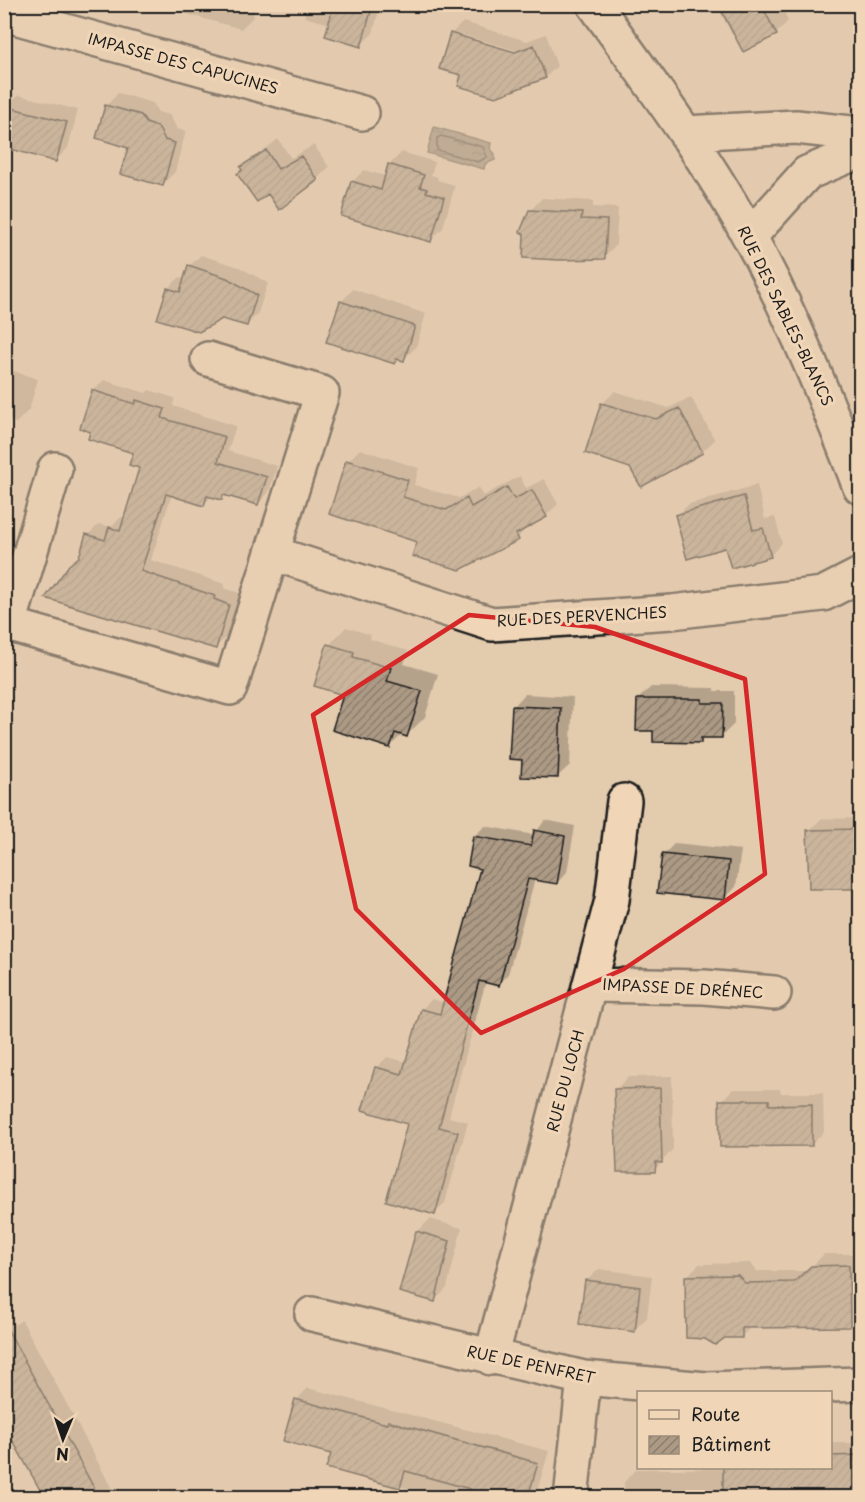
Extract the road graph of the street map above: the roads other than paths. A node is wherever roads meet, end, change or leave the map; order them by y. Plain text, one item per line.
1 (594, 4) edge
2 (4, 14) edge
3 (362, 114) dead end
4 (686, 133) junction
5 (861, 134) edge
6 (861, 151) edge
7 (750, 236) junction
8 (208, 359) dead end
9 (55, 469) dead end
10 (861, 487) edge
11 (272, 553) junction
12 (861, 575) edge
13 (7, 623) edge
14 (624, 801) dead end
15 (592, 985) junction
16 (774, 993) dead end
17 (312, 1314) dead end
18 (491, 1358) junction
19 (584, 1378) junction
20 (861, 1384) edge
21 (571, 1497) edge

1 - 4 street, RUE DES SABLES-BLANCS
2 - 3 street, IMPASSE DES CAPUCINES
4 - 5 street
4 - 7 street, RUE DES SABLES-BLANCS
6 - 7 street
7 - 10 street, RUE DES SABLES-BLANCS
8 - 11 street
9 - 13 street
11 - 12 street, RUE DES PERVENCHES
11 - 13 street
14 - 15 street, RUE DU LOCH
15 - 16 street, IMPASSE DE DRÉNEC
15 - 18 street, RUE DU LOCH
17 - 18 street, RUE DE PENFRET
18 - 19 street, RUE DE PENFRET
19 - 20 street, RUE DE PENFRET
19 - 21 street

